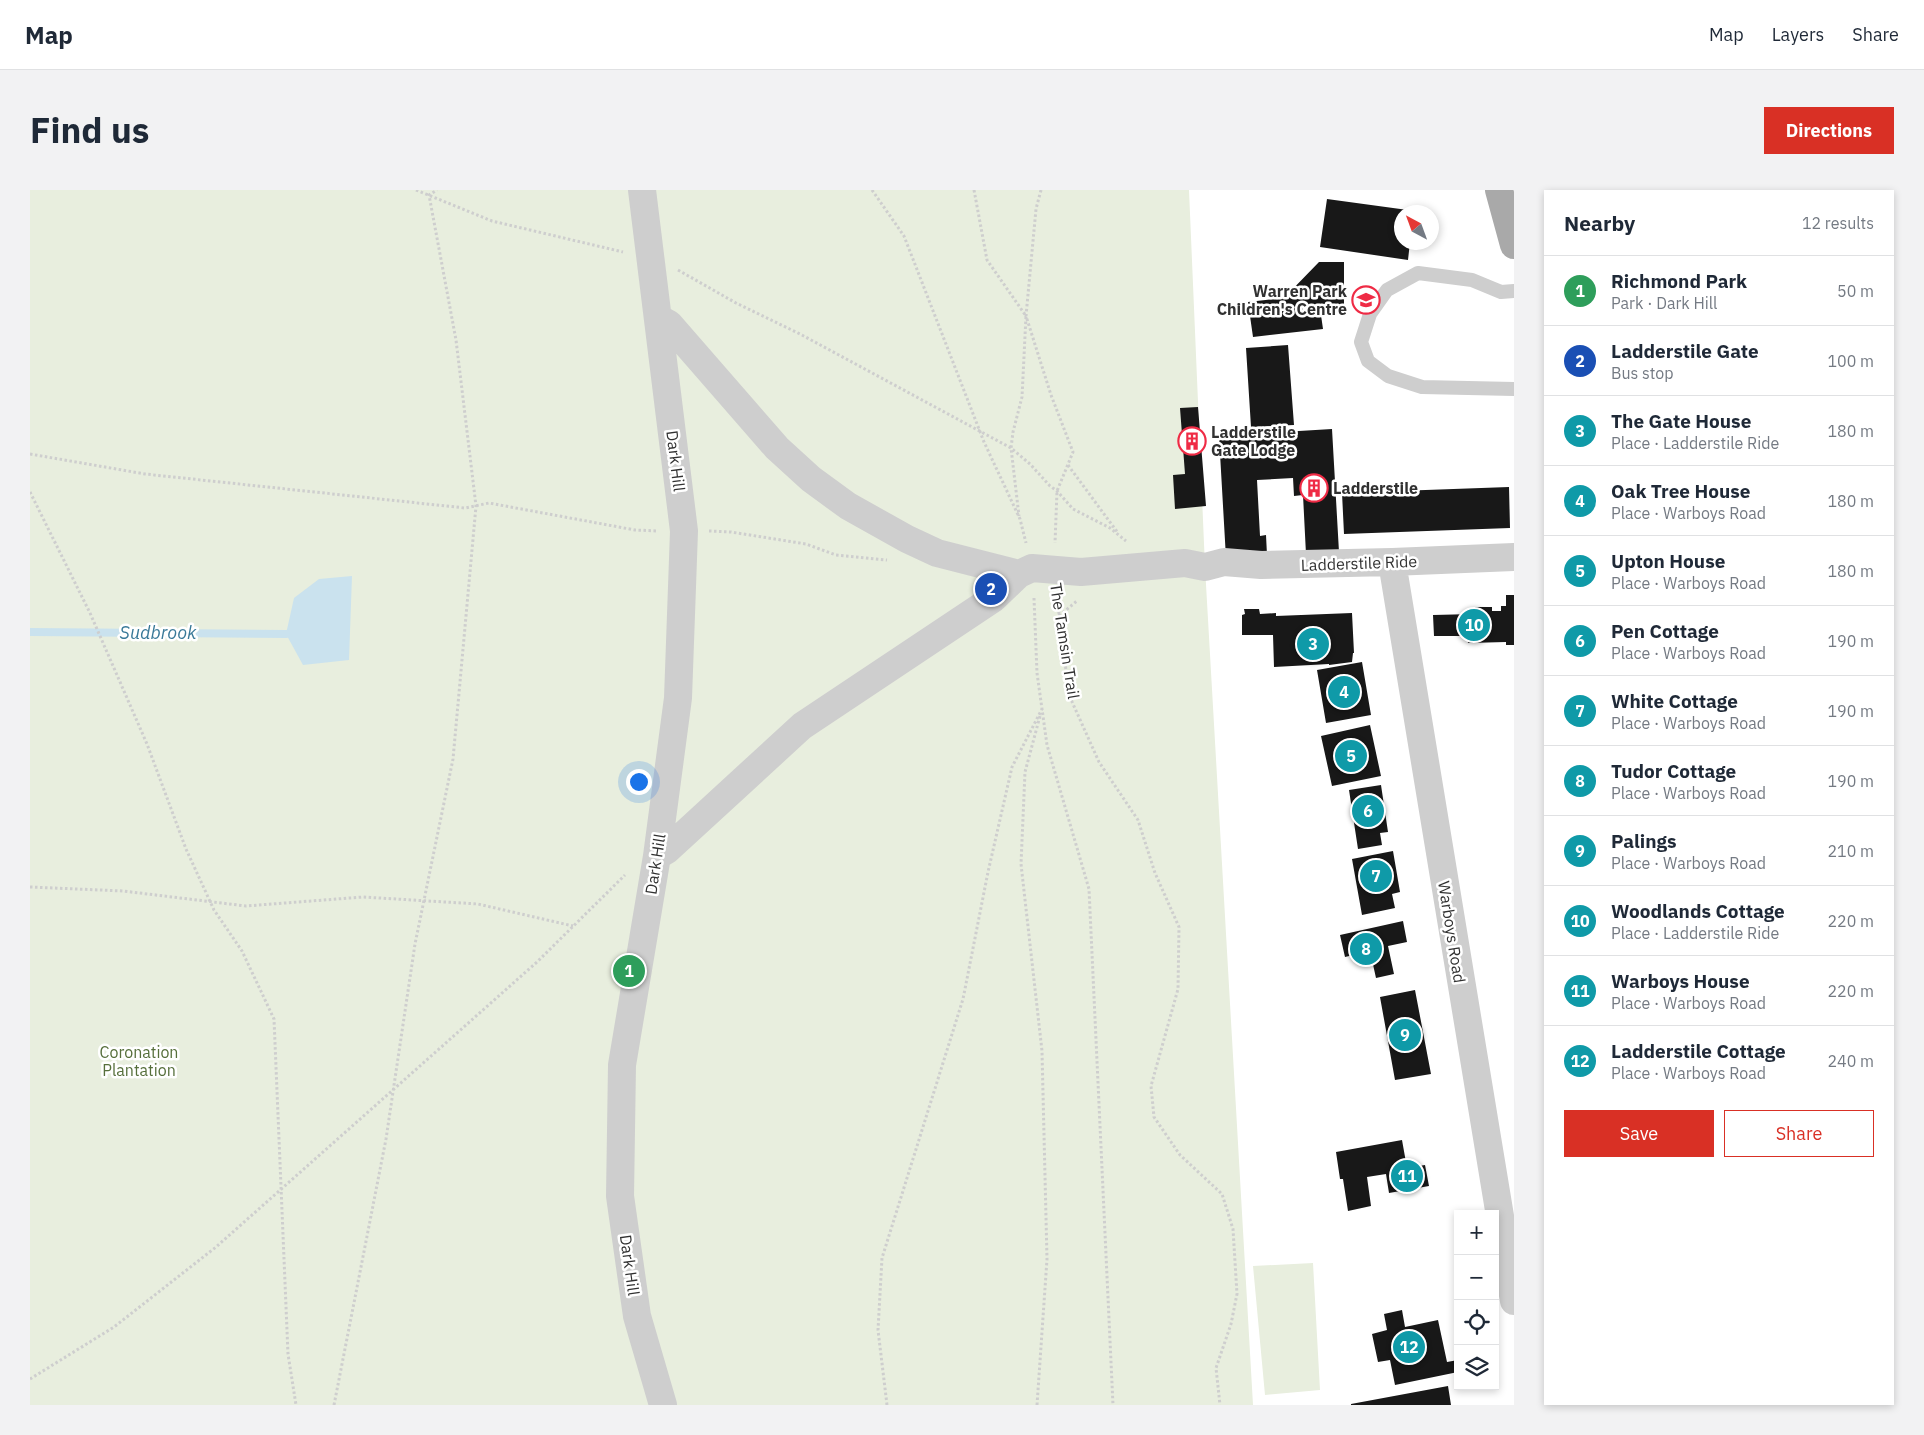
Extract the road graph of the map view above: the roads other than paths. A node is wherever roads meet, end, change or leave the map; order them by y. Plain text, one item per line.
1 (642, 190) edge
2 (1499, 190) edge
3 (1514, 245) edge
4 (1514, 291) edge
5 (658, 318) junction
6 (1514, 389) edge
7 (1514, 557) edge
8 (1392, 562) junction
9 (1035, 570) junction
10 (658, 848) junction
11 (1514, 1301) edge
12 (663, 1405) edge

1 - 5 street, Dark Hill
2 - 3 main road
4 - 6 lane
5 - 9 street, Ladderstile Ride
5 - 10 street, Dark Hill
7 - 8 street, Ladderstile Ride
8 - 9 street, Ladderstile Ride
8 - 11 street, Warboys Road
9 - 10 street
10 - 12 street, Dark Hill

